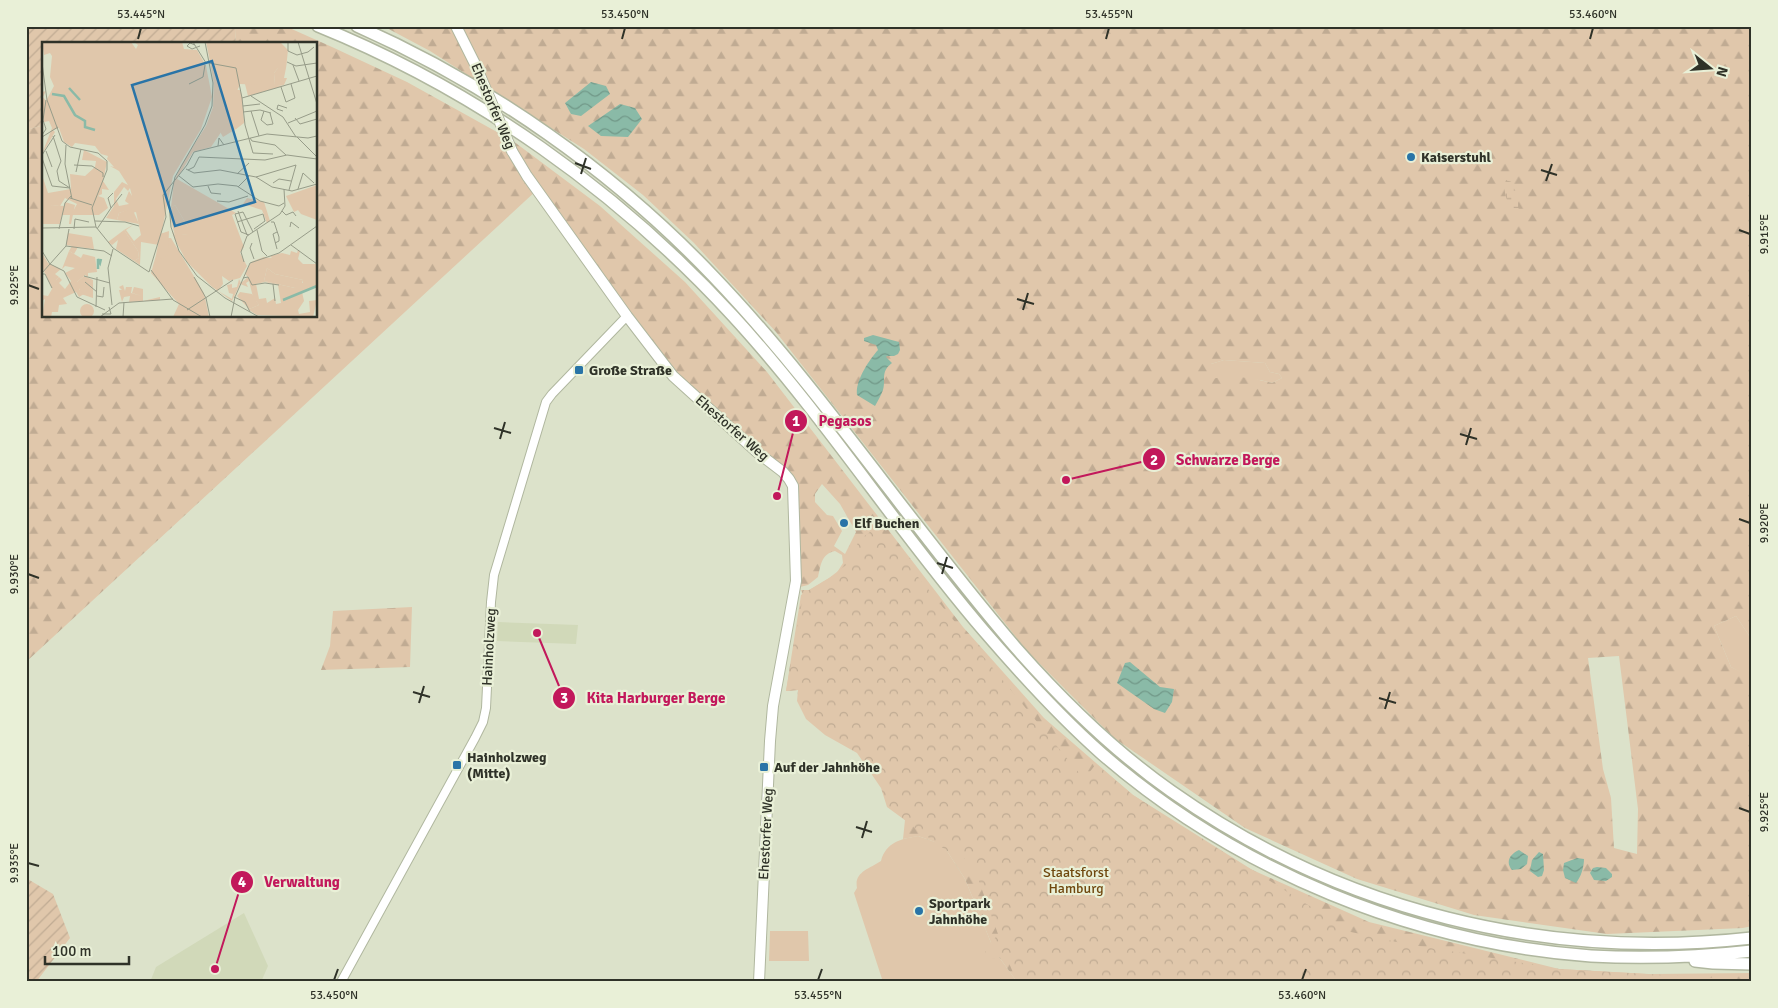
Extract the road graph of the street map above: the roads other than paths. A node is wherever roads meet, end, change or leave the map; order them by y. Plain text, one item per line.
1 (318, 26) edge
2 (357, 26) edge
3 (456, 26) edge
4 (627, 316) junction
5 (1752, 938) edge
6 (1752, 951) edge
7 (1671, 958) junction
8 (1752, 964) edge
9 (341, 982) edge
10 (759, 982) edge

1 - 7 highway
2 - 5 highway
3 - 4 main road, Ehestorfer Weg, bridge
4 - 9 street, Hainholzweg
4 - 10 main road, Ehestorfer Weg
6 - 7 highway
7 - 8 highway

